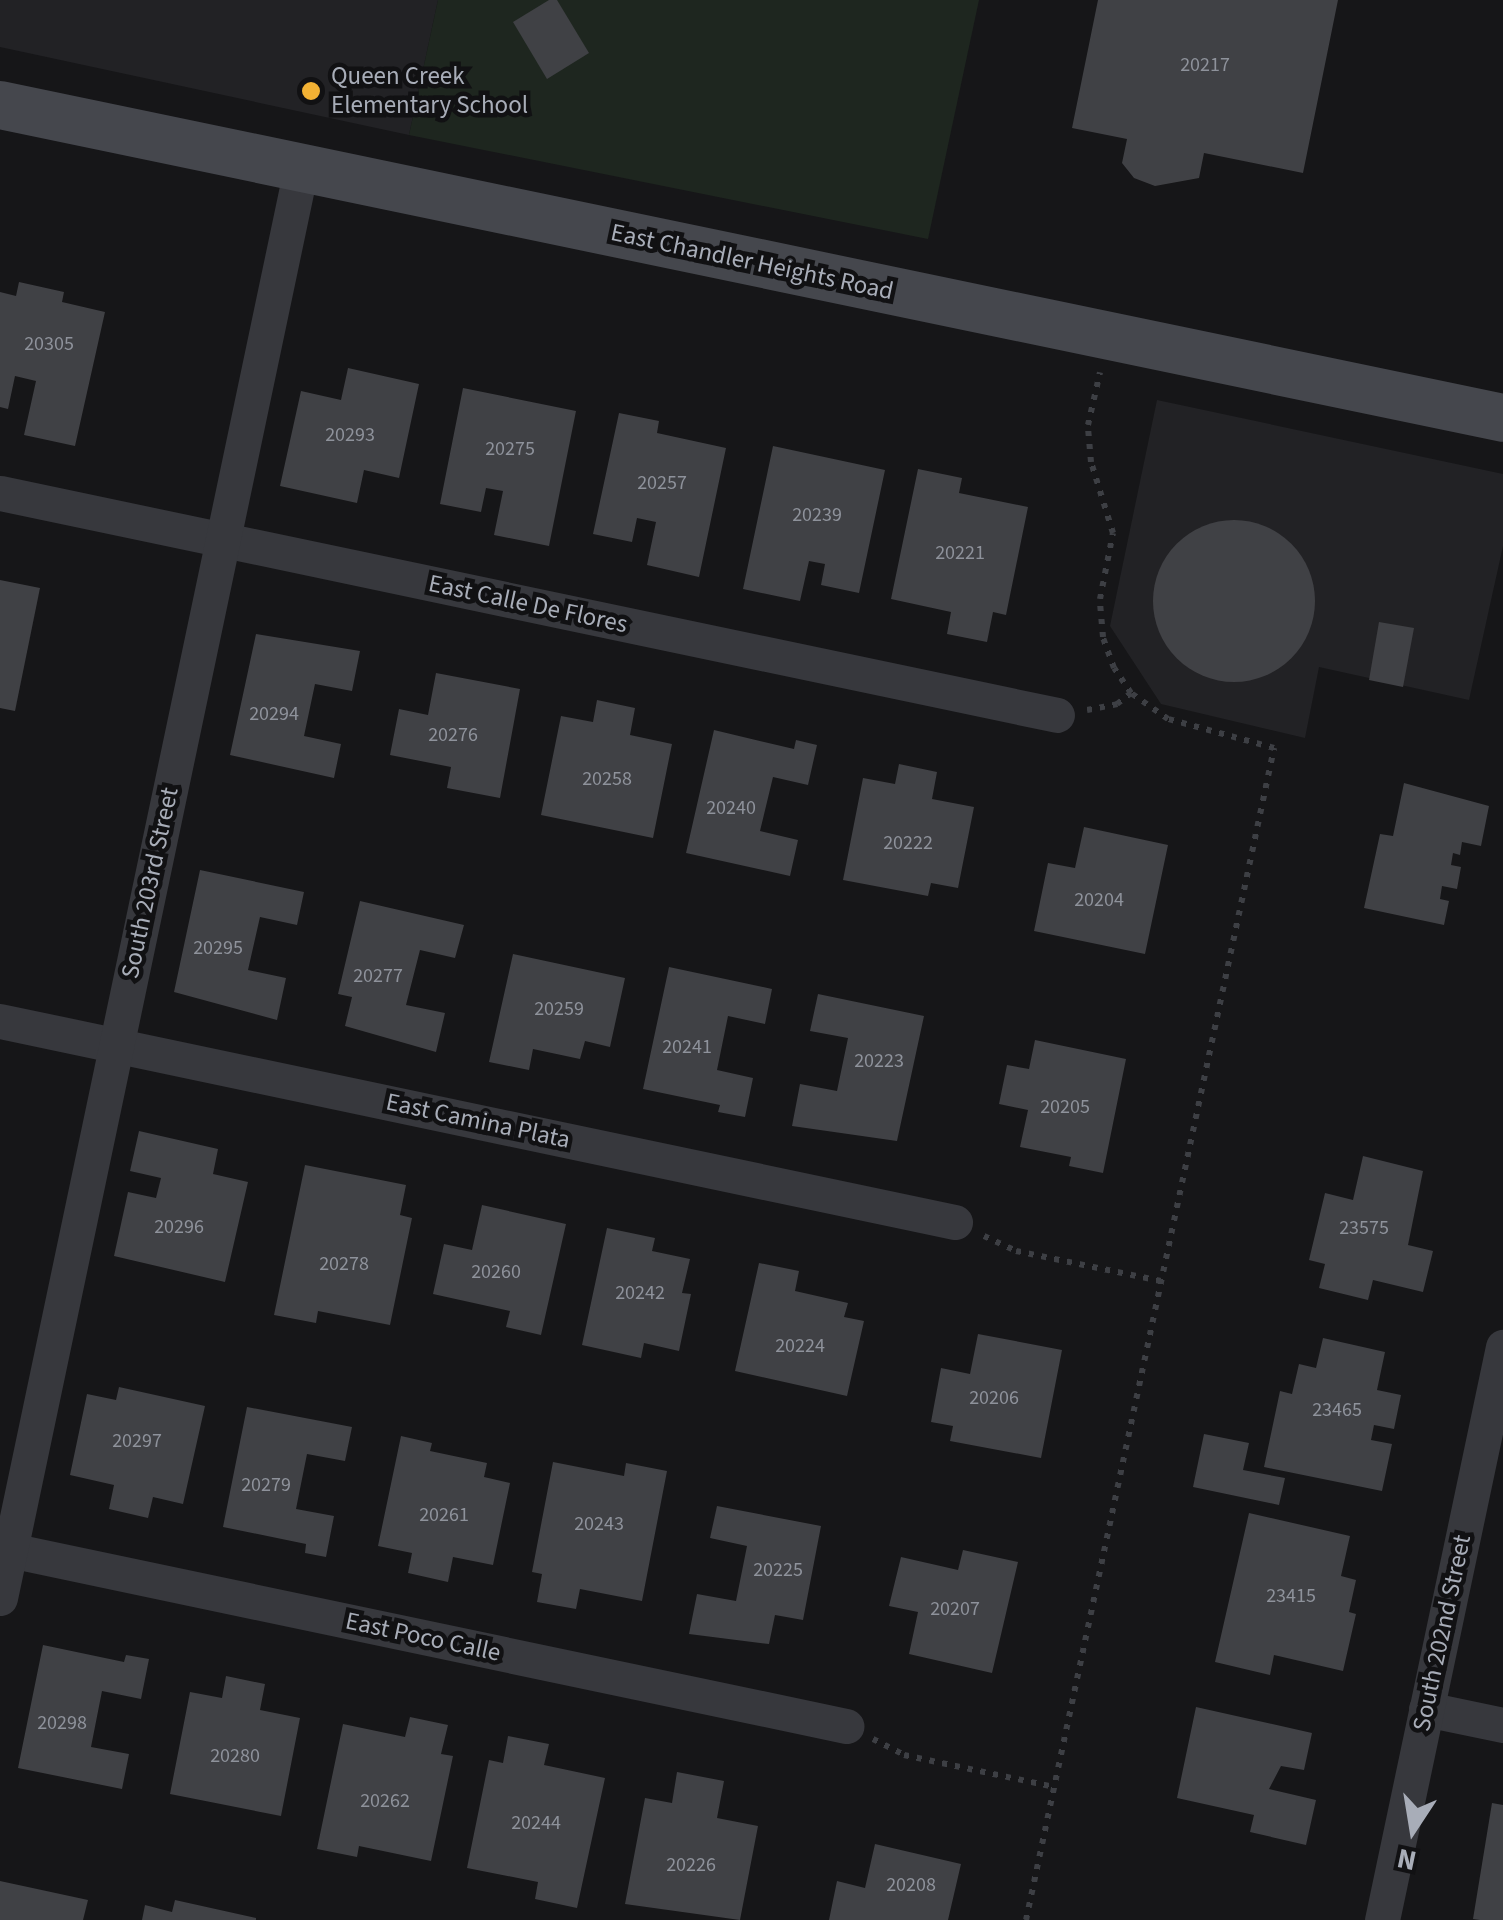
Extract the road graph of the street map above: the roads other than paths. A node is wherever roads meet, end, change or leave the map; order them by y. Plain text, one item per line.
1 (0, 105) edge
2 (300, 168) junction
3 (1503, 418) edge
4 (0, 493) edge
5 (222, 540) junction
6 (1056, 715) road end
7 (0, 1021) edge
8 (116, 1044) junction
9 (955, 1222) road end
10 (1503, 1347) edge
11 (5, 1548) edge
12 (0, 1598) edge
13 (1426, 1709) junction
14 (846, 1726) road end
15 (1503, 1726) edge
16 (1382, 1920) edge

1 - 2 main road, East Chandler Heights Road
2 - 3 main road, East Chandler Heights Road
2 - 5 street, South 203rd Street
4 - 5 street, East Calle De Flores
5 - 6 street, East Calle De Flores
5 - 8 street, South 203rd Street
7 - 8 street, East Camina Plata
8 - 9 street, East Camina Plata
8 - 11 street, South 203rd Street
10 - 13 street, South 202nd Street
11 - 12 street, South 203rd Street
11 - 14 street, East Poco Calle
13 - 15 street
13 - 16 street, South 202nd Street

